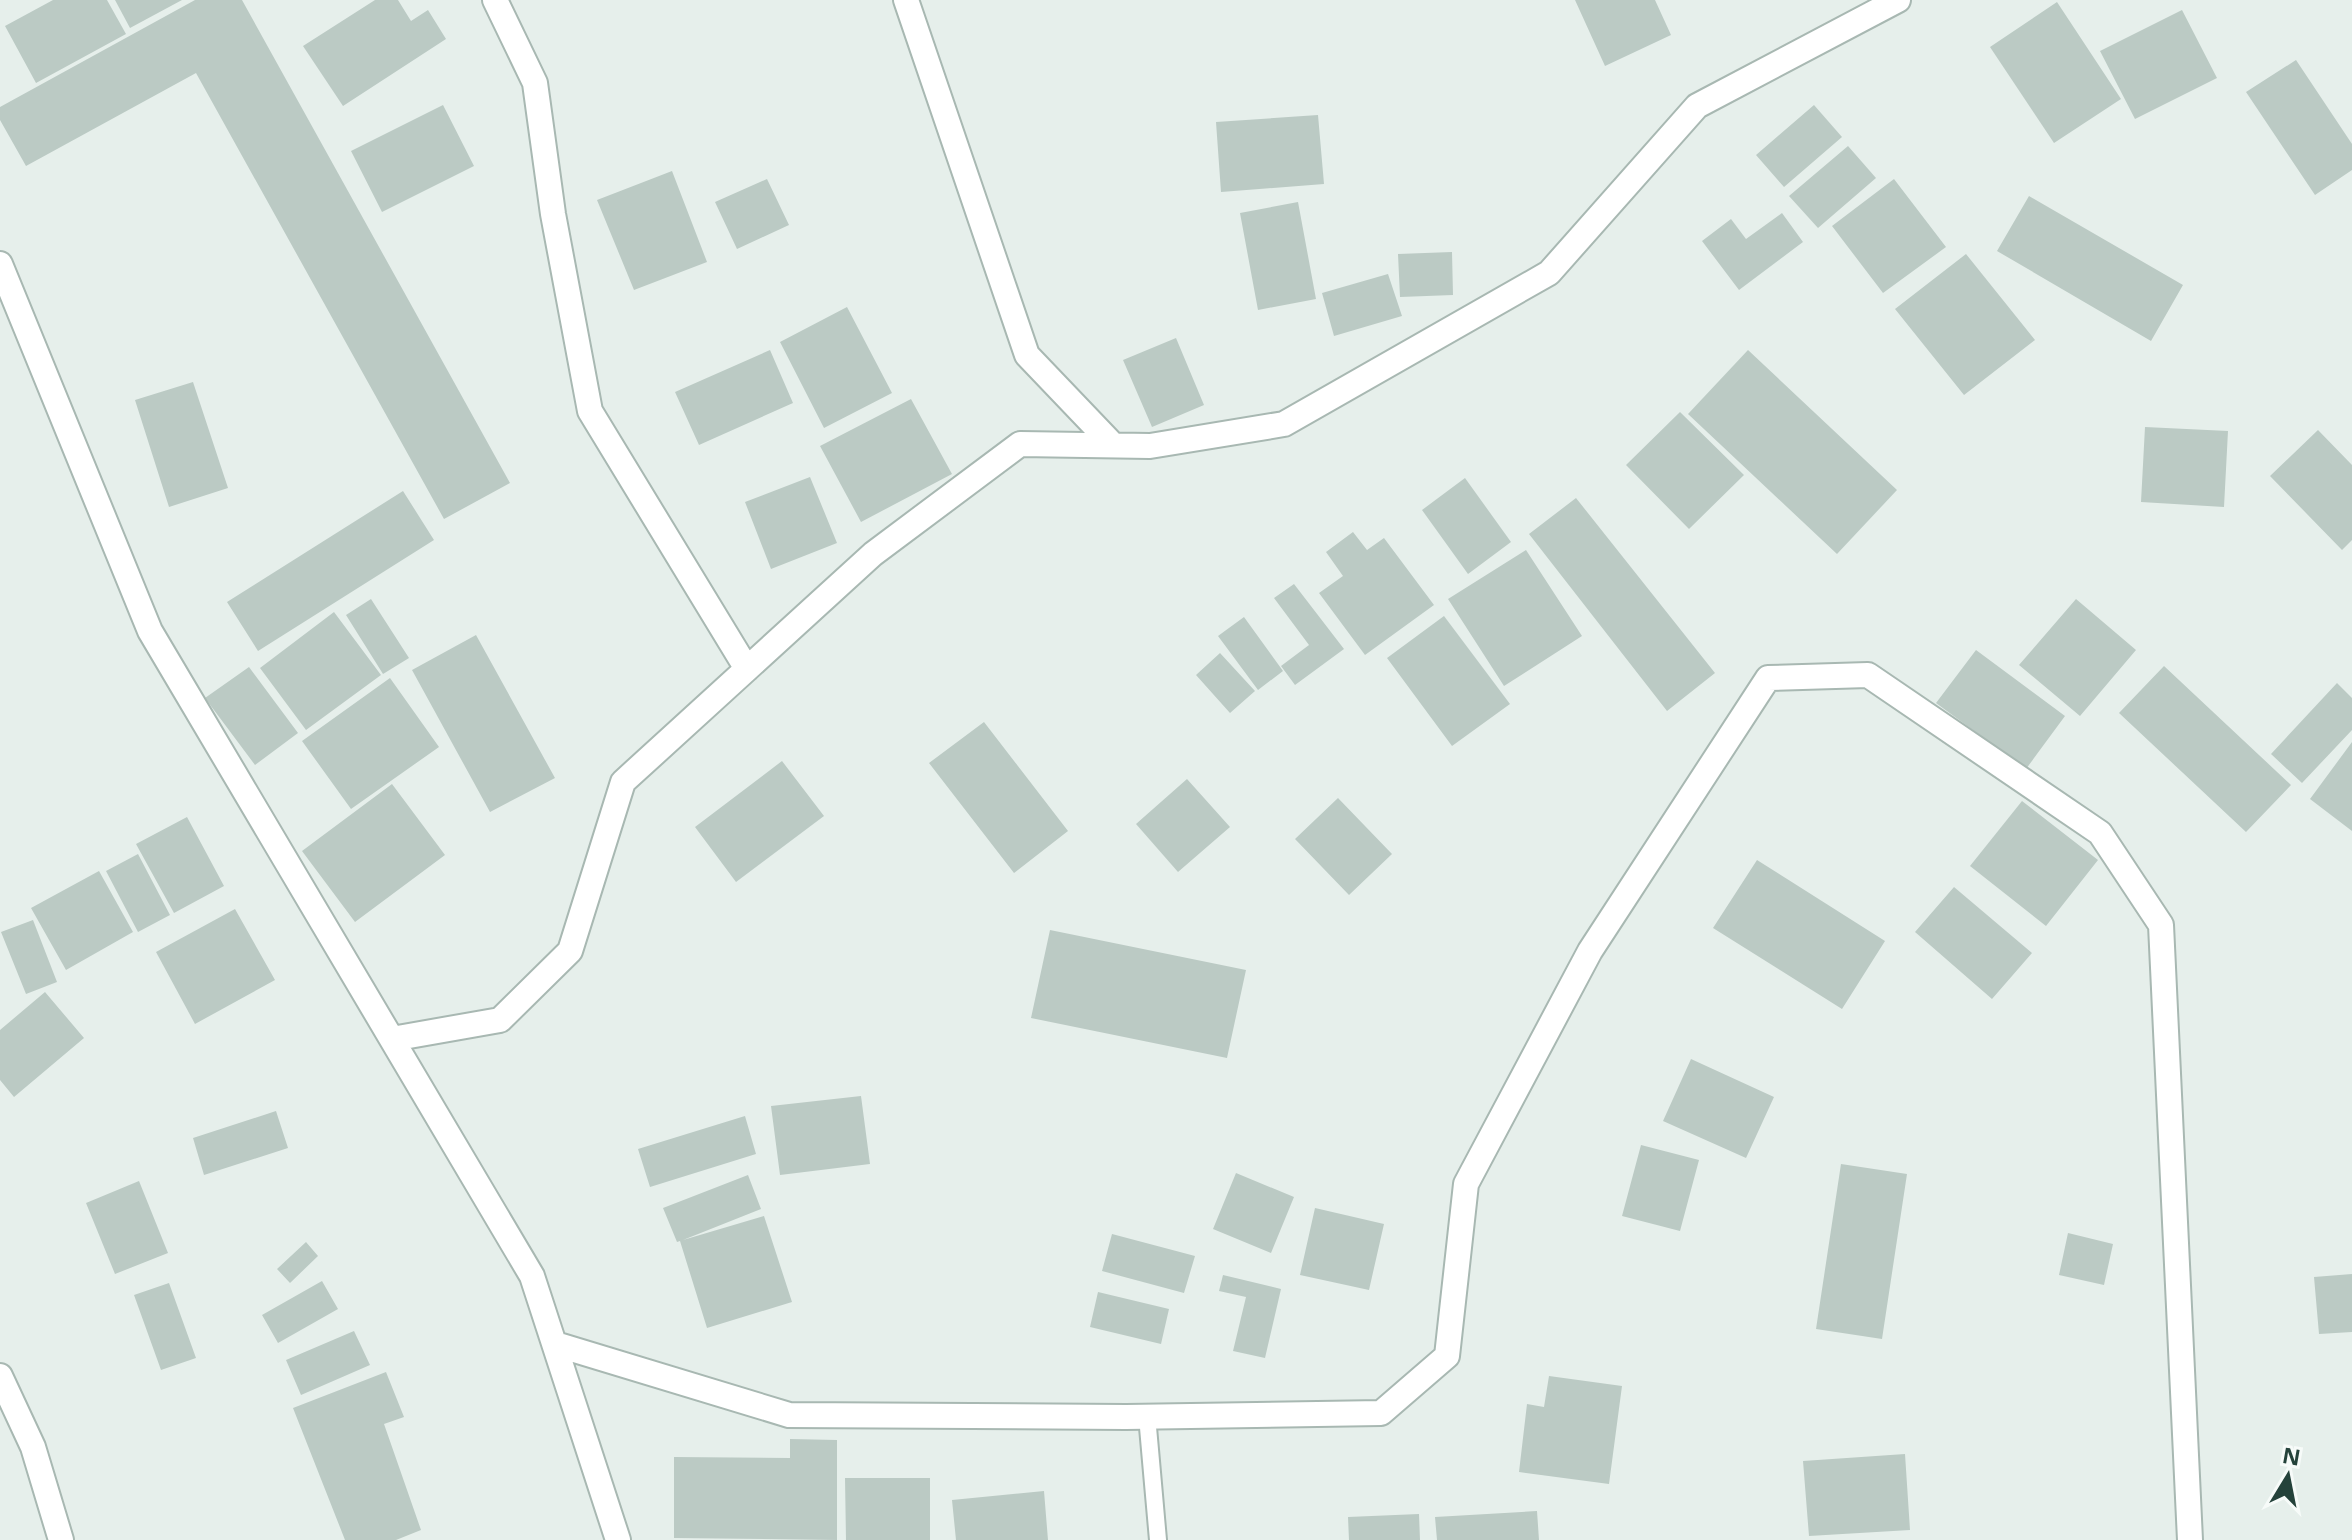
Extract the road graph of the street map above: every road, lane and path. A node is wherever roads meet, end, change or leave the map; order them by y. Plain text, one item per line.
1 (495, 0) edge
2 (906, 0) edge
3 (1898, 0) edge
4 (0, 264) edge
5 (1113, 445) junction
6 (747, 669) junction
7 (392, 1039) junction
8 (555, 1344) junction
9 (0, 1376) edge
10 (1147, 1416) junction
11 (61, 1540) edge
12 (618, 1540) edge
13 (1158, 1540) edge
14 (2190, 1540) edge

1 - 6 street
2 - 5 street
3 - 5 street
4 - 7 street
5 - 6 street
6 - 7 street
7 - 8 street
8 - 10 street
8 - 12 street
9 - 11 street
10 - 13 lane
10 - 14 street

